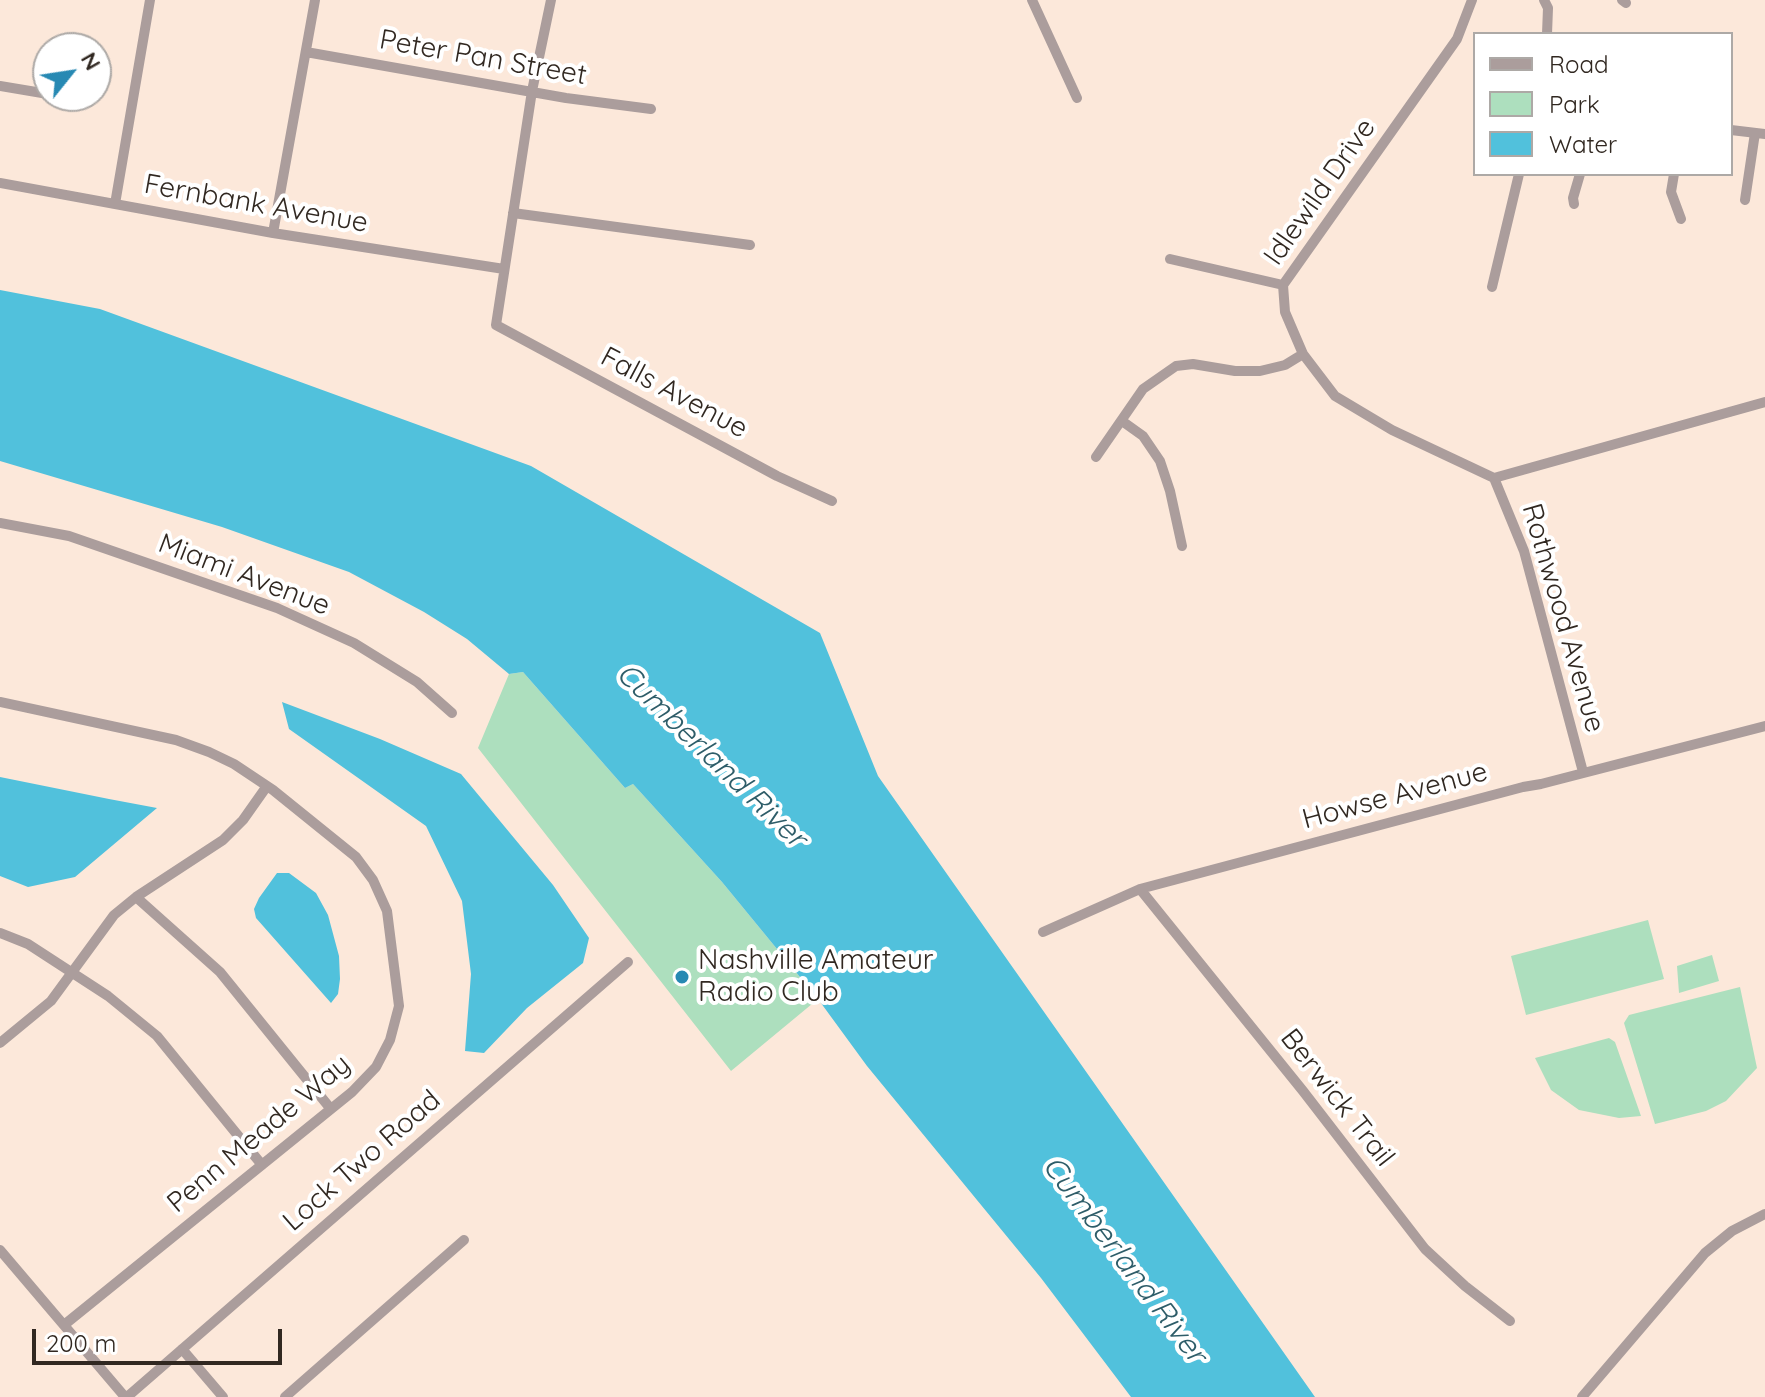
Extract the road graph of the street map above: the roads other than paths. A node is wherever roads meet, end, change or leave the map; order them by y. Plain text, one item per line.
1 (150, 0) edge
2 (315, 0) edge
3 (551, 0) edge
4 (1032, 0) edge
5 (1472, 0) edge
6 (1546, 1) edge
7 (1547, 32) edge
8 (306, 52) junction
9 (0, 86) edge
10 (32, 91) edge
11 (532, 91) junction
12 (1077, 98) dead end
13 (651, 109) dead end
14 (1733, 130) edge
15 (1760, 134) edge
16 (1519, 176) edge
17 (1579, 176) edge
18 (1674, 176) edge
19 (0, 183) edge
20 (1745, 200) dead end
21 (115, 204) junction
22 (1574, 204) dead end
23 (513, 213) junction
24 (1681, 219) dead end
25 (273, 233) junction
26 (750, 245) dead end
27 (1170, 259) dead end
28 (504, 269) junction
29 (1283, 285) junction
30 (1492, 287) dead end
31 (1303, 354) junction
32 (1765, 402) edge
33 (1122, 421) junction
34 (1096, 457) dead end
35 (1489, 475) junction
36 (832, 501) dead end
37 (0, 523) edge
38 (1182, 546) dead end
39 (0, 702) edge
40 (452, 713) dead end
41 (1765, 726) edge
42 (1583, 772) junction
43 (267, 786) junction
44 (1140, 889) junction
45 (136, 897) junction
46 (1043, 932) dead end
47 (0, 933) edge
48 (628, 962) dead end
49 (71, 973) junction
50 (0, 1043) edge
51 (330, 1108) junction
52 (262, 1165) junction
53 (1765, 1214) edge
54 (464, 1240) dead end
55 (0, 1250) edge
56 (1510, 1321) dead end
57 (64, 1325) junction
58 (182, 1349) junction
59 (126, 1397) edge
60 (223, 1397) edge
61 (285, 1397) edge
62 (1582, 1397) edge

1 - 21 street
2 - 8 street
3 - 11 street
4 - 12 street
5 - 29 street, Idlewild Drive
6 - 7 street
8 - 11 street, Peter Pan Street
8 - 25 street
9 - 10 street
11 - 13 street, Peter Pan Street
11 - 23 street
14 - 15 street
15 - 20 street
16 - 30 street
17 - 22 street
18 - 24 street
19 - 21 street, Fernbank Avenue
21 - 25 street, Fernbank Avenue
23 - 26 street
23 - 28 street
25 - 28 street, Fernbank Avenue
27 - 29 street
28 - 36 street, Falls Avenue
29 - 31 street, Idlewild Drive
31 - 33 street
31 - 35 street, Idlewild Drive
32 - 35 street
33 - 34 street
33 - 38 street
35 - 42 street, Rothwood Avenue
37 - 40 street, Miami Avenue
39 - 43 street, Penn Meade Way
41 - 42 street, Howse Avenue
42 - 44 street, Howse Avenue
43 - 45 street
43 - 51 street, Penn Meade Way
44 - 46 street, Howse Avenue
44 - 56 street, Berwick Trail
45 - 49 street
45 - 51 street
47 - 49 street
48 - 58 street, Lock Two Road
49 - 50 street
49 - 52 street
51 - 52 street, Penn Meade Way
52 - 57 street, Penn Meade Way
53 - 62 street
54 - 61 street
55 - 57 street
57 - 59 street
58 - 59 street, Lock Two Road
58 - 60 street

